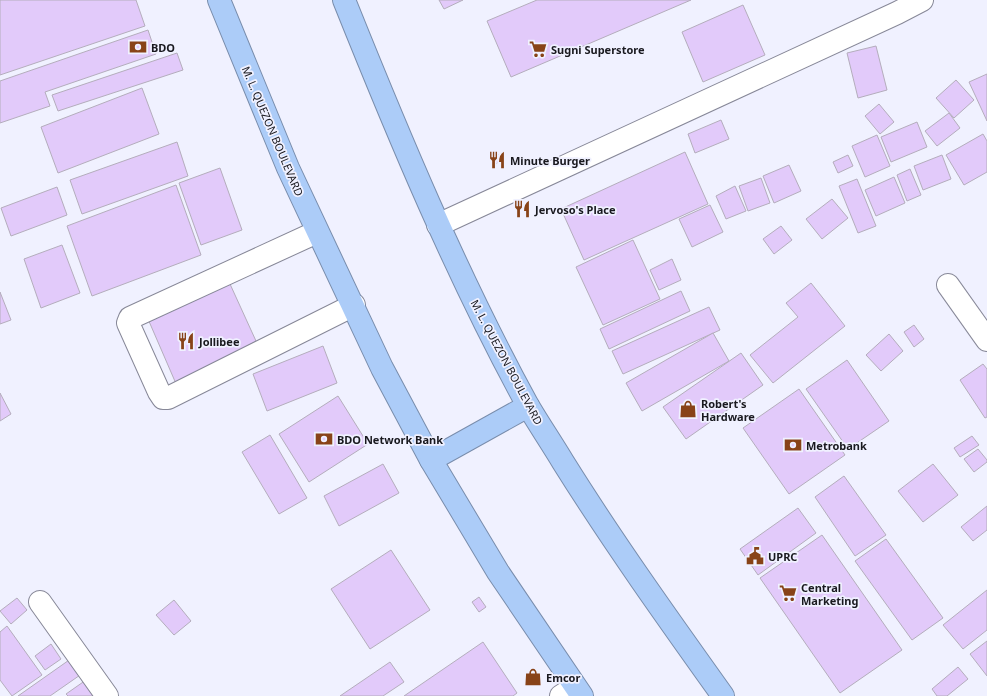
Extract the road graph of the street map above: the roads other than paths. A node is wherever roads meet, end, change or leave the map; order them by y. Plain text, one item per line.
1 (219, 0) edge
2 (344, 0) edge
3 (922, 0) edge
4 (438, 225) junction
5 (317, 232) junction
6 (948, 285) dead end
7 (354, 305) junction
8 (987, 340) edge
9 (528, 406) junction
10 (431, 460) junction
11 (40, 602) dead end
12 (572, 693) edge
13 (107, 696) edge
14 (723, 696) edge

1 - 5 highway, M. L. QUEZON BOULEVARD
2 - 4 highway, M. L. QUEZON BOULEVARD
3 - 4 street
4 - 9 highway, M. L. QUEZON BOULEVARD
5 - 7 highway, M. L. QUEZON BOULEVARD
5 - 7 street
6 - 8 street
7 - 10 highway, M. L. QUEZON BOULEVARD
9 - 10 highway
9 - 14 highway, M. L. QUEZON BOULEVARD
10 - 12 highway, M. L. QUEZON BOULEVARD
11 - 13 street

